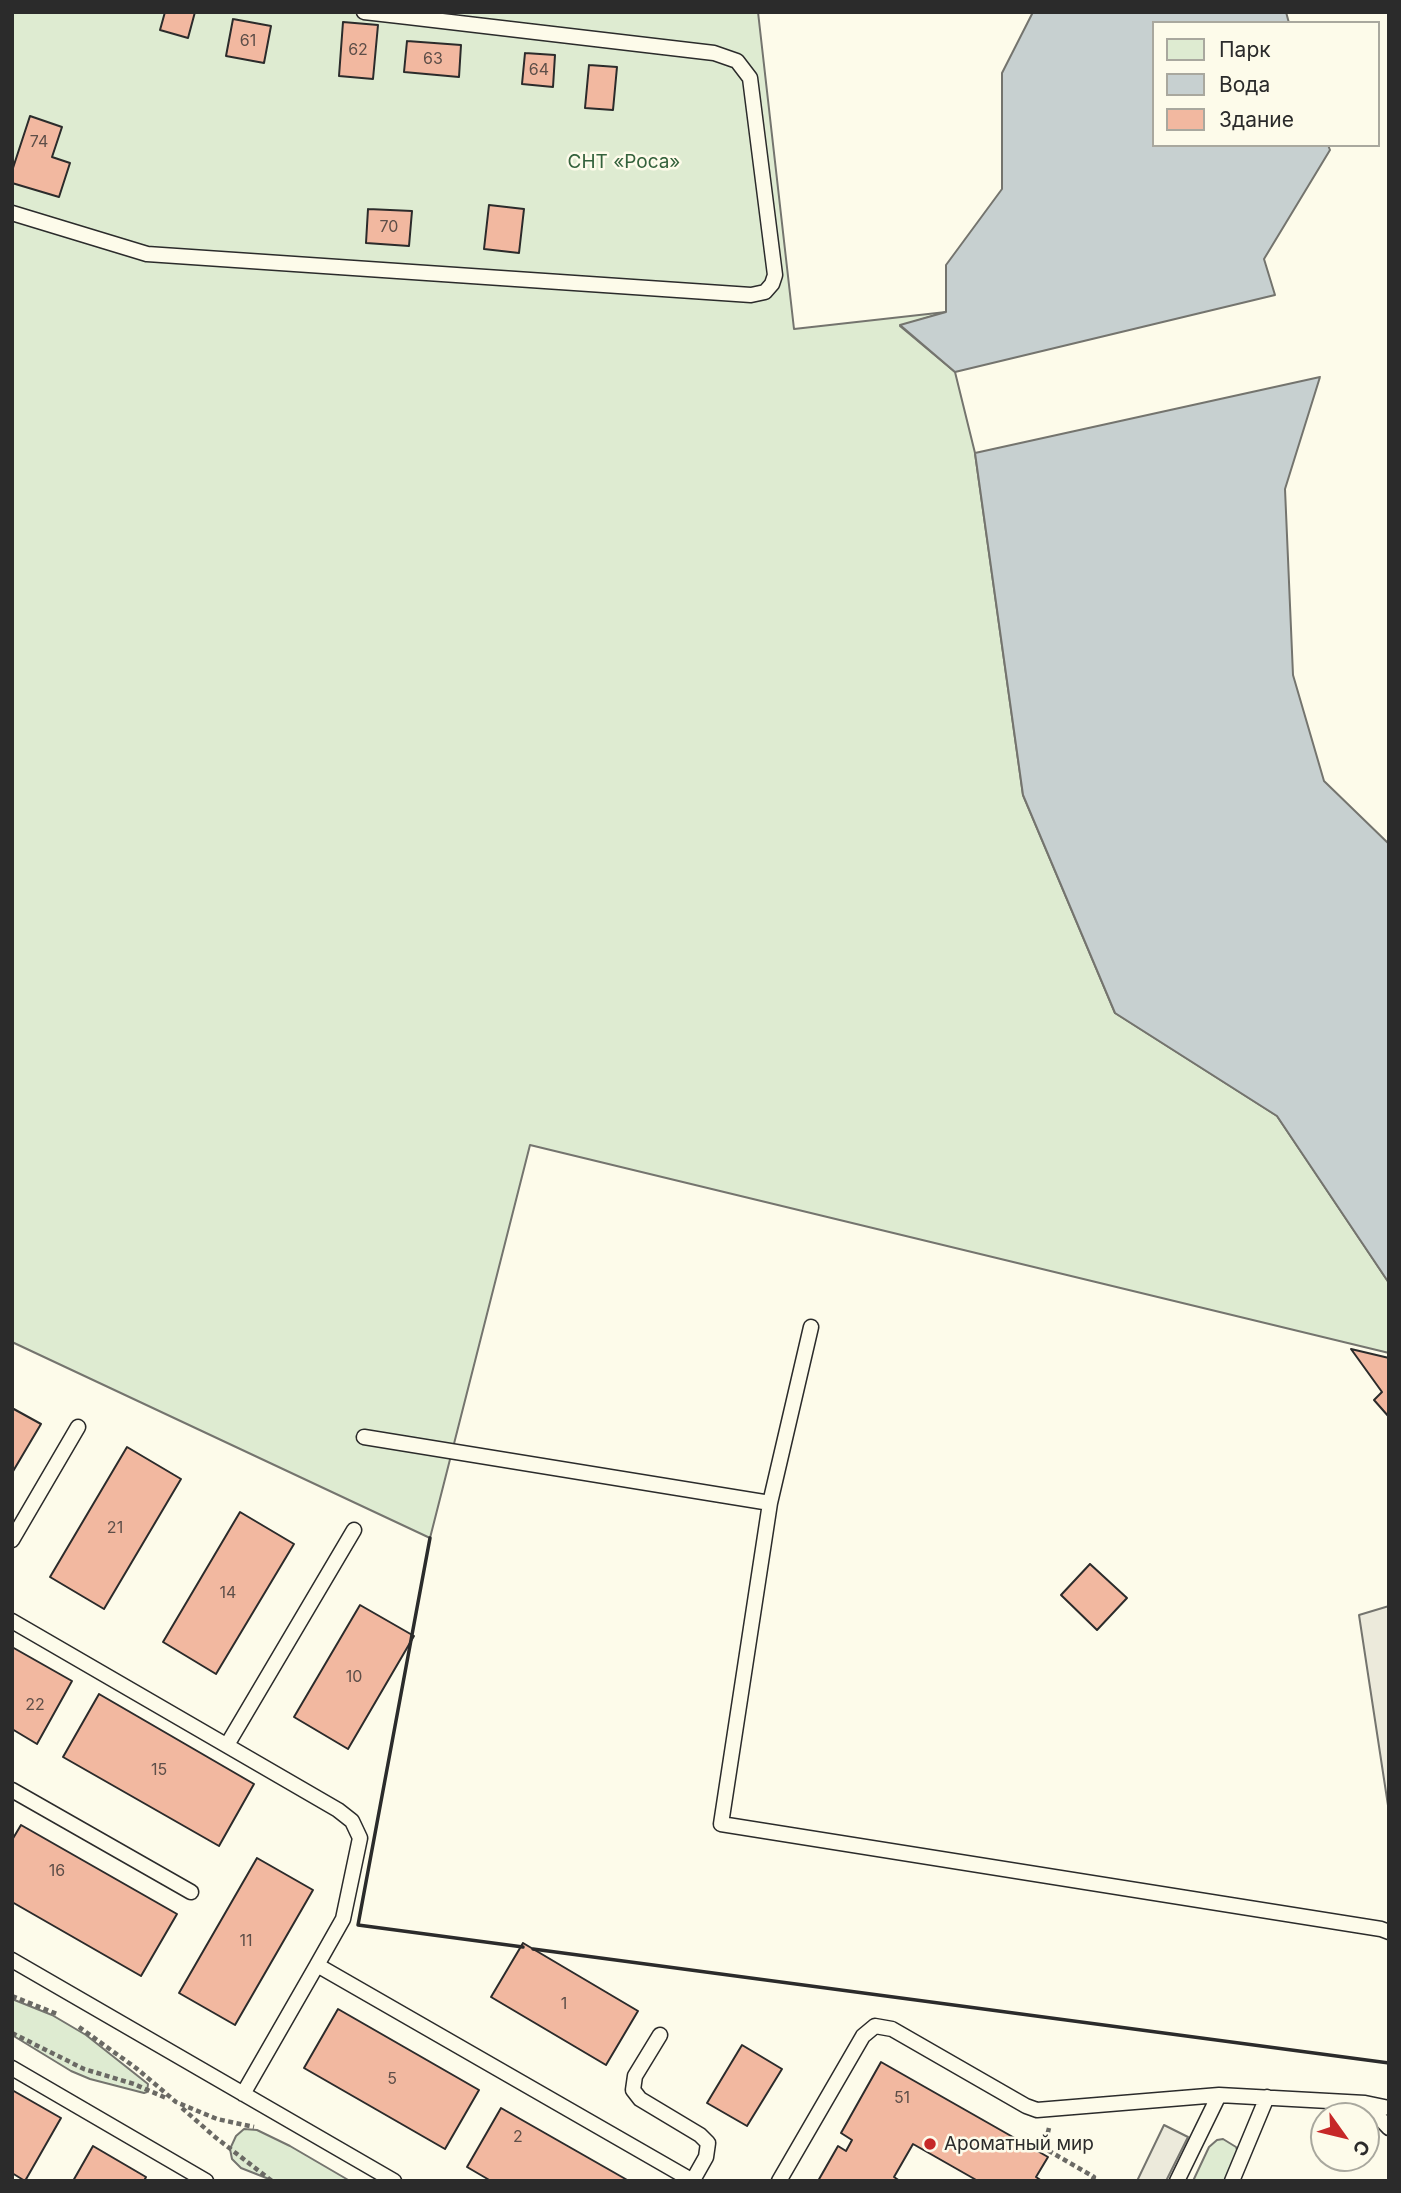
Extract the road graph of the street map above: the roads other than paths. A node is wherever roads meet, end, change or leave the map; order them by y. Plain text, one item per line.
1 (364, 12) edge
2 (408, 15) edge
3 (12, 213) edge
4 (811, 1327) dead end
5 (78, 1427) dead end
6 (364, 1437) dead end
7 (770, 1503) junction
8 (354, 1530) dead end
9 (12, 1540) edge
10 (12, 1621) edge
11 (227, 1745) junction
12 (12, 1790) edge
13 (191, 1892) dead end
14 (1389, 1932) edge
15 (12, 1960) edge
16 (317, 1965) junction
17 (660, 2035) dead end
18 (12, 2068) edge
19 (243, 2094) junction
20 (1219, 2095) junction
21 (1267, 2097) junction
22 (1349, 2102) edge
23 (189, 2177) edge
24 (693, 2180) edge
25 (206, 2181) edge
26 (394, 2181) edge
27 (779, 2181) edge
28 (1177, 2181) edge
29 (1232, 2181) edge

1 - 2 lane
2 - 3 lane
4 - 7 lane
5 - 9 lane
6 - 7 lane
7 - 14 lane
8 - 11 lane
10 - 11 lane
11 - 16 lane
12 - 13 lane
15 - 19 lane
16 - 19 lane
16 - 24 lane
17 - 24 lane
18 - 23 lane
19 - 26 lane
20 - 21 lane
20 - 27 lane
20 - 28 lane
21 - 22 lane
21 - 29 lane
23 - 25 lane

